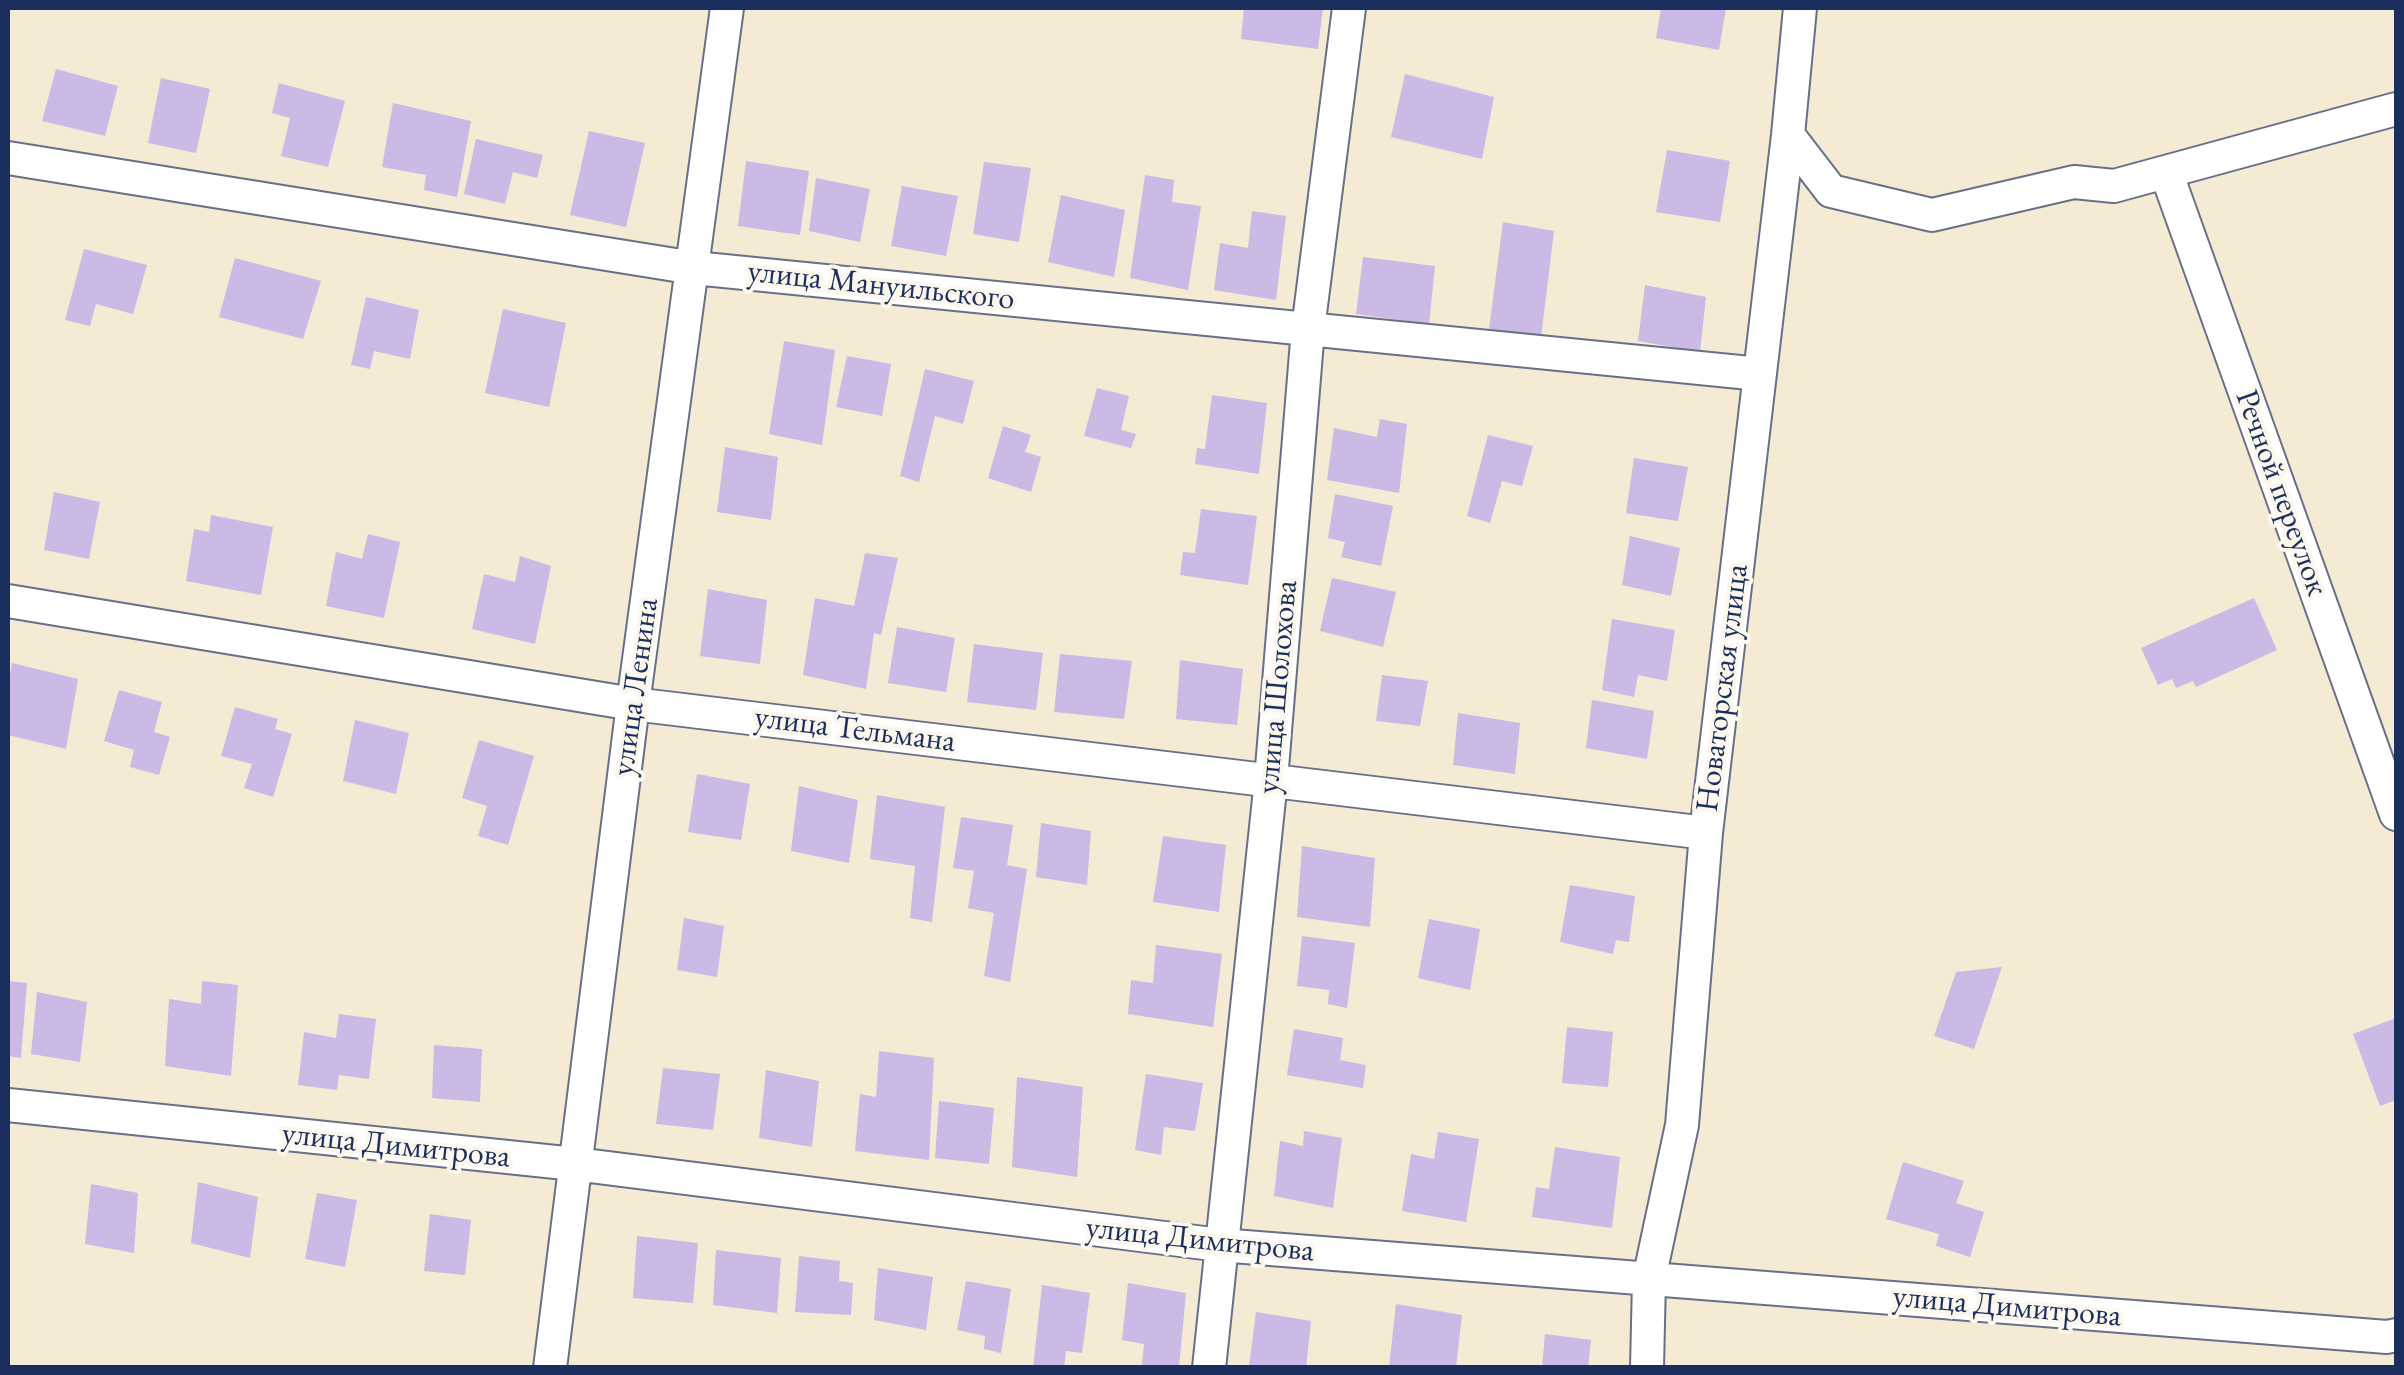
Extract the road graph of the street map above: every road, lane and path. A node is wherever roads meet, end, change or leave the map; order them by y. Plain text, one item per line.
1 (728, 8) edge
2 (1349, 8) edge
3 (1800, 8) edge
4 (2396, 109) edge
5 (1788, 135) junction
6 (8, 158) edge
7 (2166, 172) junction
8 (694, 268) junction
9 (1308, 329) junction
10 (1760, 374) junction
11 (8, 601) edge
12 (633, 704) junction
13 (1271, 780) junction
14 (2396, 814) edge
15 (1706, 833) junction
16 (8, 1105) edge
17 (575, 1164) junction
18 (1220, 1245) junction
19 (1649, 1279) junction
20 (2396, 1335) edge
21 (550, 1368) edge
22 (1209, 1368) edge
23 (1647, 1368) edge

1 - 8 street, улица Ленина
2 - 9 street, улица Шолохова
3 - 5 street, Новаторская улица
4 - 7 street
5 - 7 street
5 - 10 street, Новаторская улица
6 - 8 street, улица Мануильского
7 - 14 street, Речной переулок
8 - 9 street, улица Мануильского
8 - 12 street, улица Ленина
9 - 10 street, улица Мануильского
9 - 13 street, улица Шолохова
10 - 15 street, Новаторская улица
11 - 12 street, улица Тельмана
12 - 13 street, улица Тельмана
12 - 17 street, улица Ленина
13 - 15 street, улица Тельмана
13 - 18 street, улица Шолохова
15 - 19 street, Новаторская улица
16 - 17 street, улица Димитрова
17 - 18 street, улица Димитрова
17 - 21 street, улица Ленина
18 - 19 street, улица Димитрова
18 - 22 street, улица Шолохова
19 - 20 street, улица Димитрова
19 - 23 street, Новаторская улица

